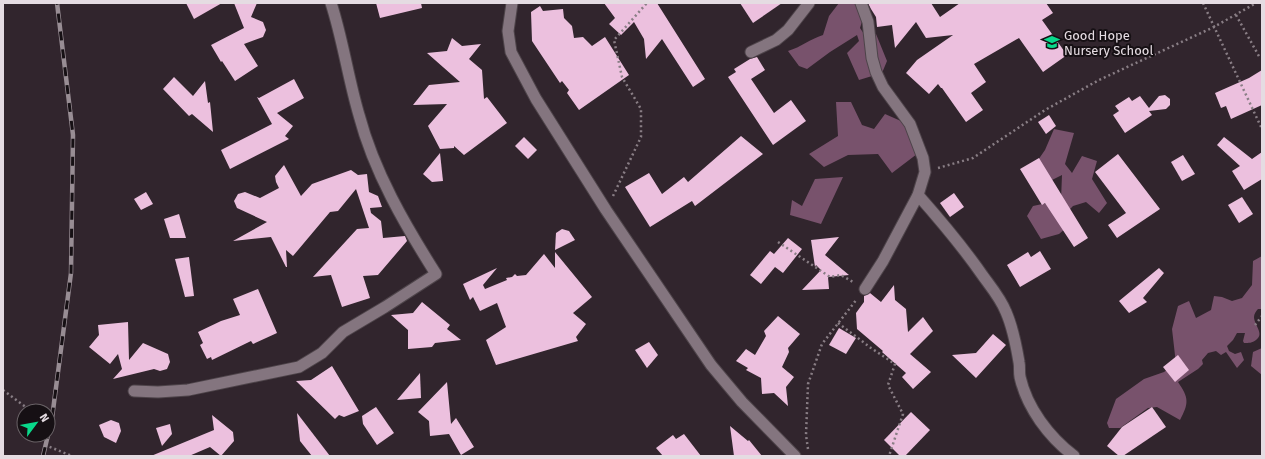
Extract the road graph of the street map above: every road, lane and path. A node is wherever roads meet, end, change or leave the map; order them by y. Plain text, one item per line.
1 (331, 3) edge
2 (512, 3) edge
3 (647, 3) edge
4 (809, 3) edge
5 (861, 3) edge
6 (1203, 3) edge
7 (1256, 3) edge
8 (1236, 14) junction
9 (1214, 27) junction
10 (751, 52) dead end
11 (1260, 58) dead end
12 (1262, 129) edge
13 (925, 172) junction
14 (918, 195) junction
15 (606, 210) junction
16 (778, 242) dead end
17 (865, 289) junction
18 (1262, 316) edge
19 (838, 323) junction
20 (1255, 325) dead end
21 (3, 390) edge
22 (134, 390) dead end
23 (20, 403) edge
24 (45, 445) dead end
25 (72, 456) edge
26 (795, 456) edge
27 (809, 456) edge
28 (889, 456) edge
29 (1074, 456) edge

1 - 22 street
2 - 15 street
3 - 15 path
4 - 10 street
5 - 13 street
6 - 9 path
7 - 8 path
8 - 9 path
8 - 11 path
9 - 12 path
9 - 13 path
13 - 14 street
14 - 17 street
14 - 29 street
15 - 26 street
16 - 17 path
17 - 19 path
18 - 20 path
19 - 27 path
19 - 28 path
21 - 23 path
24 - 25 path

